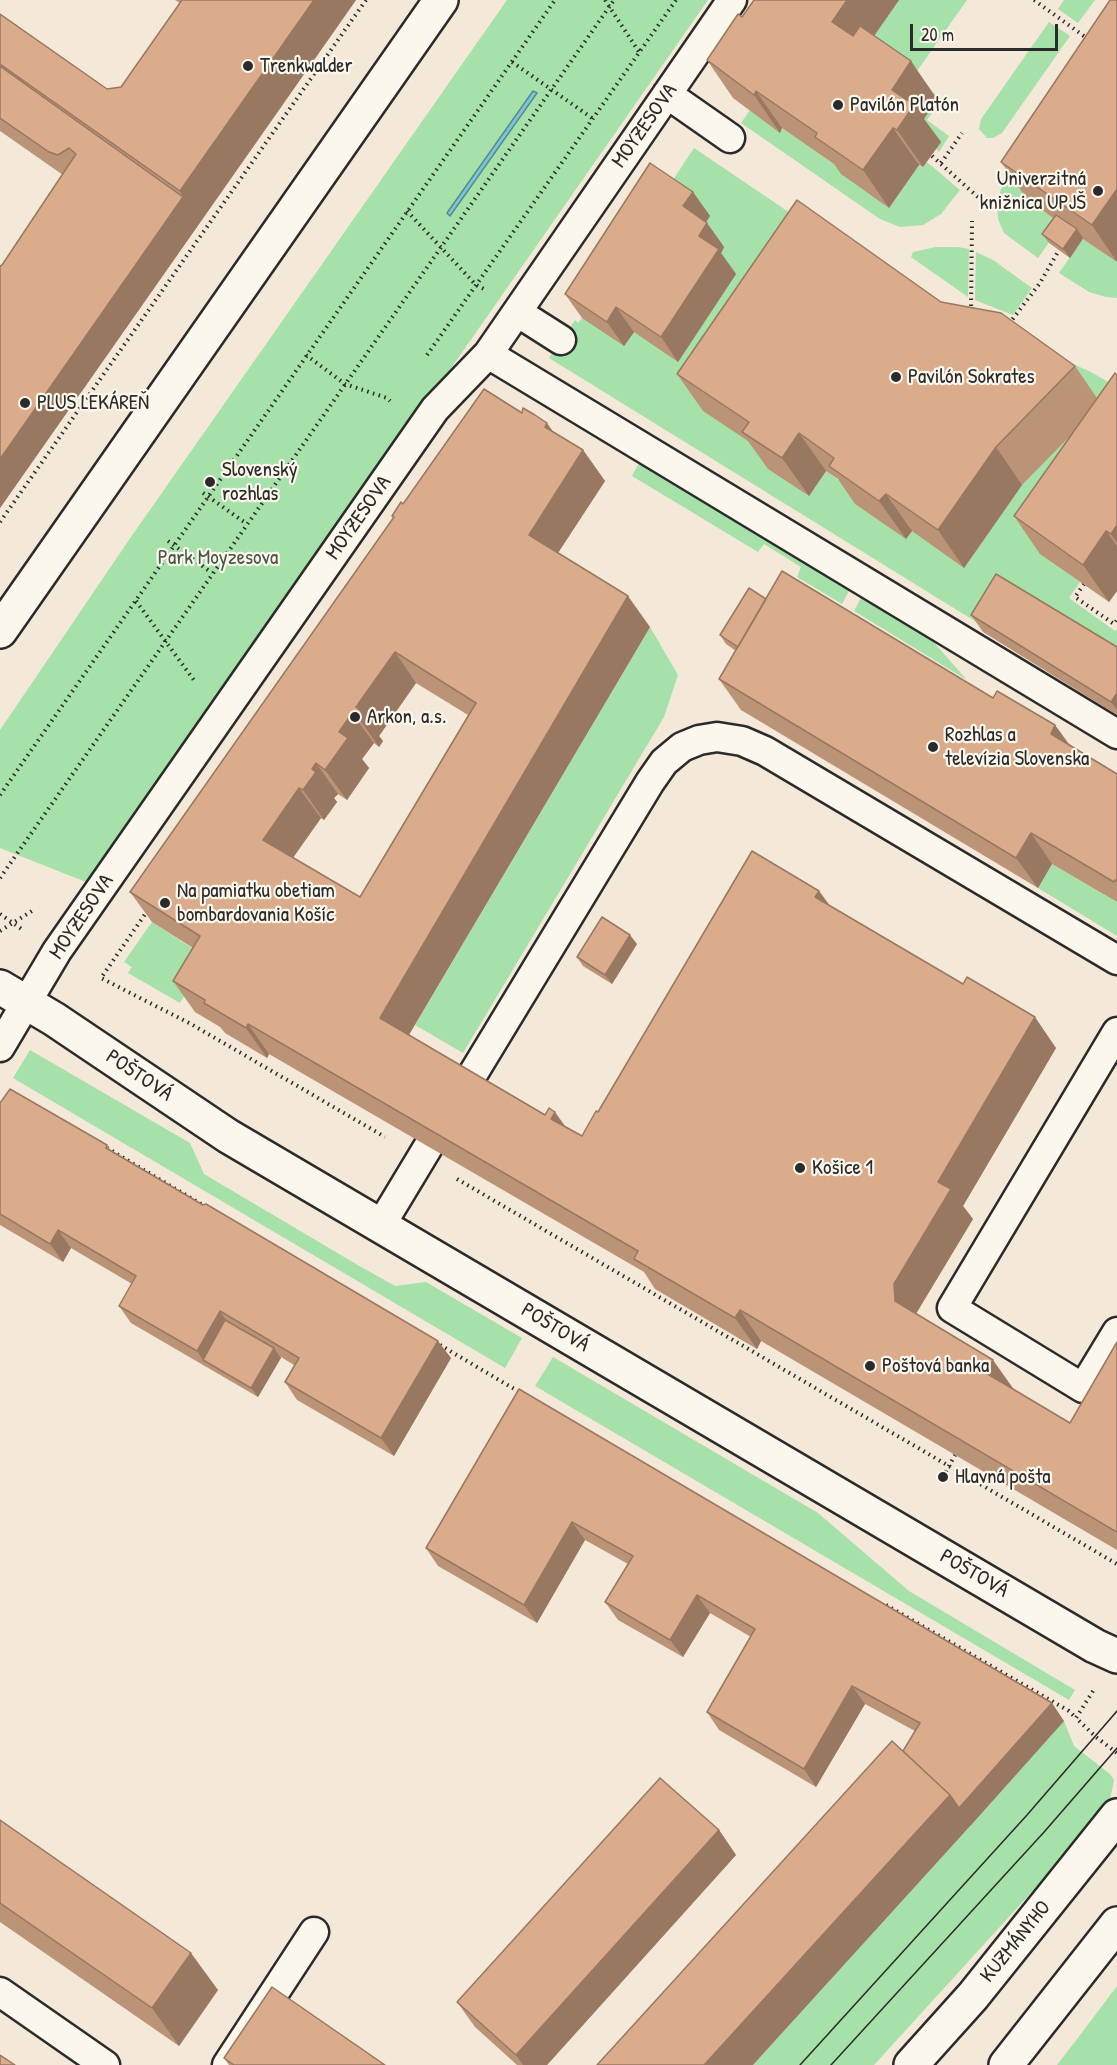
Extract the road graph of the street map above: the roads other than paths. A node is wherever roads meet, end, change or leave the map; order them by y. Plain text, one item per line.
1 (441, 0) edge
2 (732, 0) edge
3 (667, 94) junction
4 (730, 138) dead end
5 (517, 312) junction
6 (561, 340) dead end
7 (488, 354) junction
8 (0, 631) edge
9 (1117, 734) edge
10 (1117, 960) edge
11 (13, 995) edge
12 (1117, 1032) edge
13 (0, 1047) edge
14 (465, 1087) edge
15 (425, 1152) edge
16 (381, 1226) junction
17 (1117, 1332) edge
18 (1117, 1656) edge
19 (1117, 1816) edge
20 (1117, 1924) edge
21 (314, 1932) dead end
22 (0, 1992) edge
23 (105, 2065) edge
24 (227, 2065) edge
25 (911, 2065) edge
26 (1006, 2065) edge

1 - 8 street
2 - 3 lane, MOYZESOVA
3 - 4 lane
3 - 5 lane, MOYZESOVA
5 - 6 lane
5 - 7 lane, MOYZESOVA
7 - 9 lane
7 - 11 lane, MOYZESOVA
10 - 14 lane
11 - 13 lane, MOYZESOVA
11 - 16 street, POŠTOVÁ
12 - 17 lane
15 - 16 lane
16 - 18 street, POŠTOVÁ
19 - 25 street, KUZMÁNYHO
20 - 26 street
21 - 24 lane
22 - 23 lane

